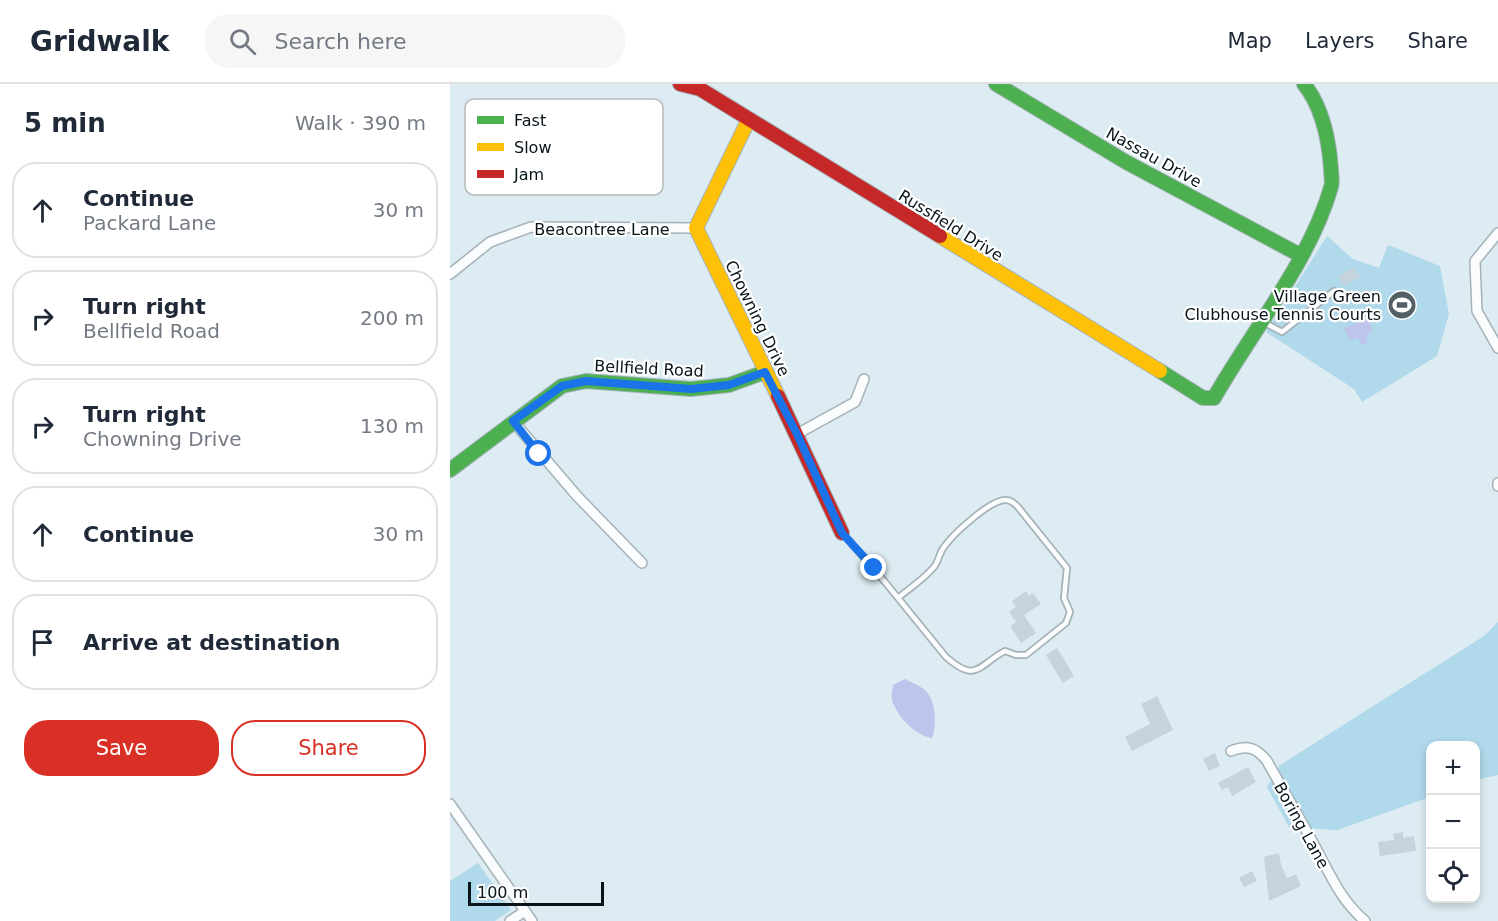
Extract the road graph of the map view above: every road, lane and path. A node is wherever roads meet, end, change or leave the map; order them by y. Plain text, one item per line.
1 (680, 84) edge
2 (996, 84) edge
3 (1304, 84) edge
4 (749, 119) junction
5 (696, 228) junction
6 (1498, 234) edge
7 (1300, 255) junction
8 (450, 274) edge
9 (1334, 291) dead end
10 (1263, 321) junction
11 (1498, 348) edge
12 (765, 372) junction
13 (864, 379) dead end
14 (513, 421) junction
15 (797, 434) junction
16 (450, 470) edge
17 (842, 533) joint
18 (642, 563) dead end
19 (898, 598) junction
20 (1231, 751) dead end
21 (450, 804) edge
22 (525, 911) junction
23 (510, 921) edge
24 (532, 921) edge
25 (1365, 921) edge

1 - 4 street, Russfield Drive
2 - 7 street, Nassau Drive
3 - 7 street
4 - 5 street
4 - 10 street, Russfield Drive
5 - 8 street, Beacontree Lane
5 - 12 street, Chowning Drive
6 - 11 street
7 - 10 street
9 - 10 lane
12 - 14 street, Bellfield Road
12 - 15 street, Chowning Drive
13 - 15 street
14 - 16 street, Bellfield Road
14 - 18 street
15 - 17 street, Chowning Drive
17 - 19 lane
19 - 19 lane
20 - 25 street, Boring Lane
21 - 22 street
22 - 23 street
22 - 24 street

